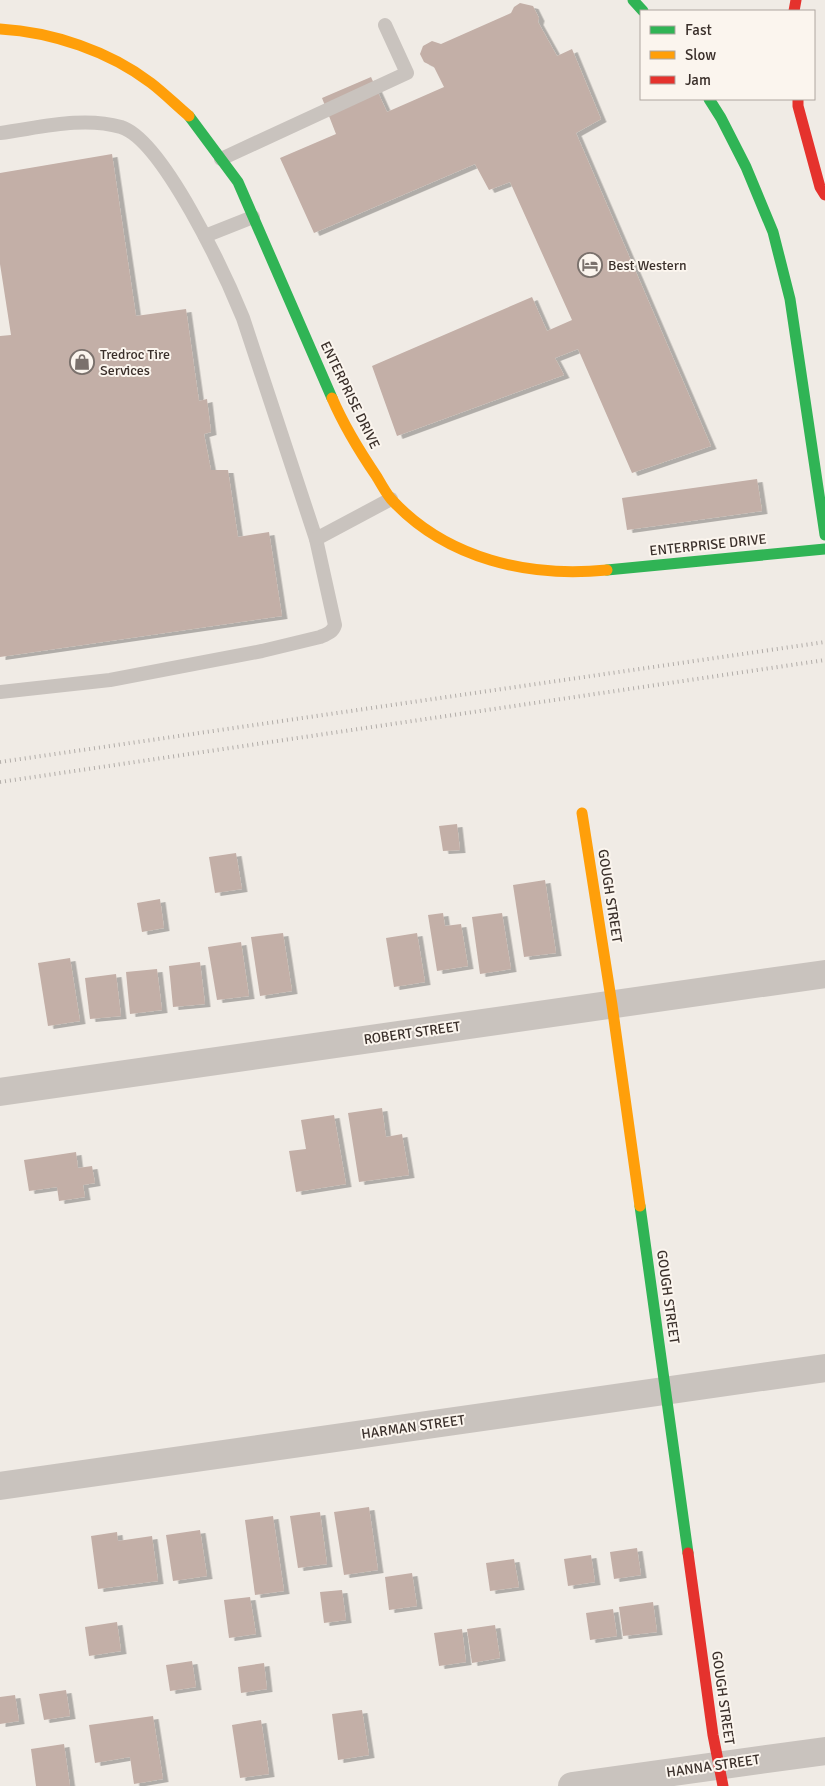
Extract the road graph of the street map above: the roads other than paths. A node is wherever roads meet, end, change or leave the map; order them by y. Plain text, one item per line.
1 (633, 0) edge
2 (642, 10) edge
3 (385, 26) dead end
4 (0, 29) edge
5 (710, 100) edge
6 (798, 100) edge
7 (0, 134) edge
8 (221, 159) junction
9 (825, 195) edge
10 (253, 217) junction
11 (205, 236) junction
12 (391, 499) junction
13 (825, 535) edge
14 (316, 539) junction
15 (825, 549) edge
16 (0, 692) edge
17 (582, 813) dead end
18 (825, 974) edge
19 (612, 1004) junction
20 (0, 1092) edge
21 (825, 1368) edge
22 (666, 1391) junction
23 (0, 1486) edge
24 (825, 1751) edge
25 (720, 1776) edge
26 (572, 1786) edge

1 - 2 main road
3 - 8 lane
4 - 8 main road, ENTERPRISE DRIVE
5 - 13 main road
6 - 9 main road
7 - 11 lane
8 - 10 main road, ENTERPRISE DRIVE
10 - 11 lane
10 - 12 main road, ENTERPRISE DRIVE
11 - 14 lane
12 - 14 lane
12 - 15 main road, ENTERPRISE DRIVE
14 - 16 lane
17 - 19 main road, GOUGH STREET
18 - 19 street, ROBERT STREET
19 - 20 street, ROBERT STREET
19 - 22 main road, GOUGH STREET
21 - 22 street, HARMAN STREET
22 - 23 street, HARMAN STREET
22 - 25 main road, GOUGH STREET
24 - 25 street, HANNA STREET
25 - 26 street, HANNA STREET

